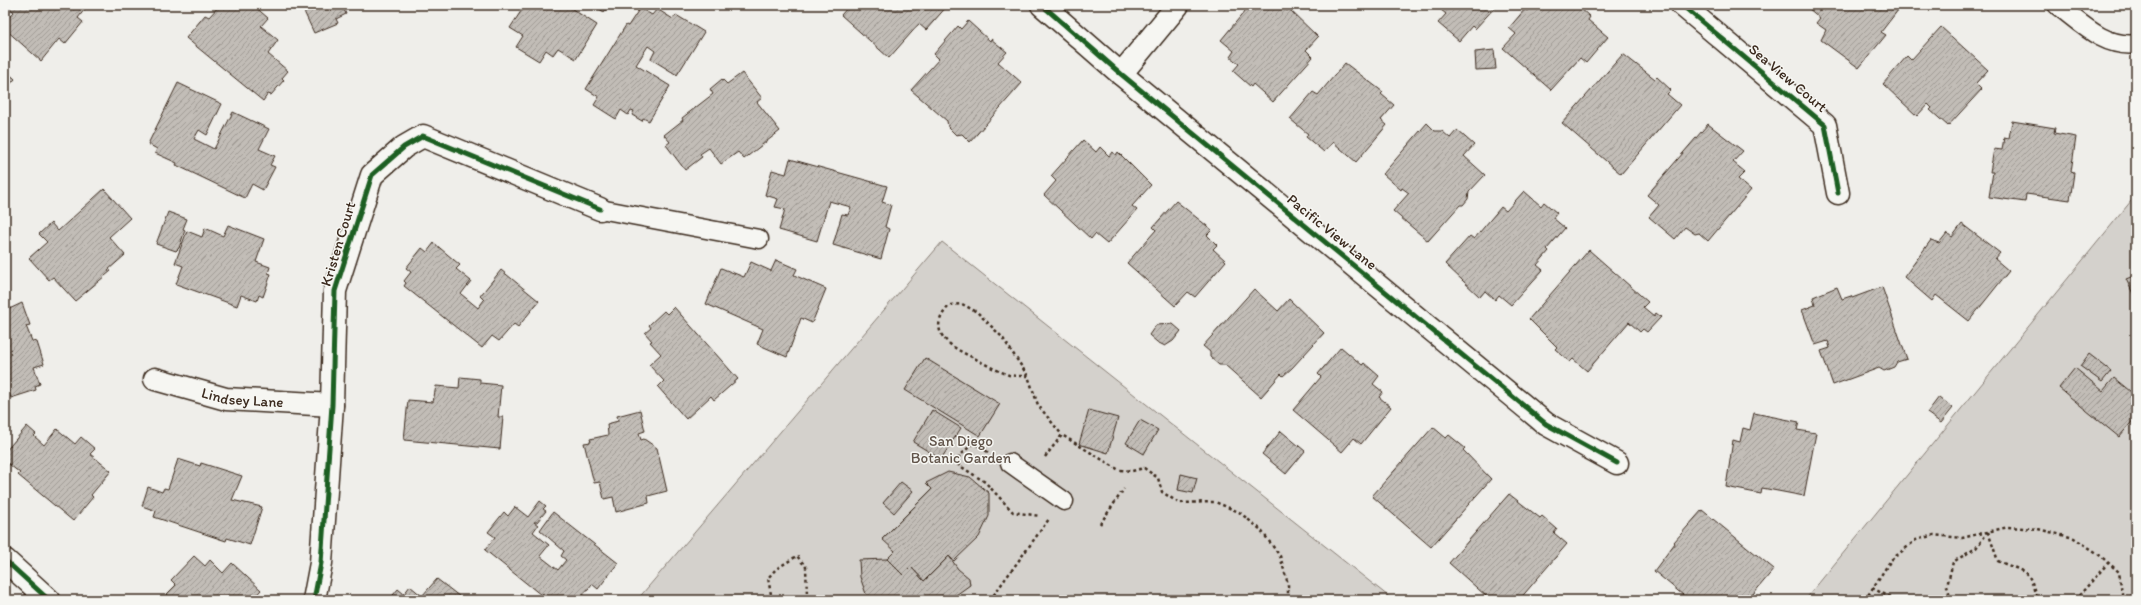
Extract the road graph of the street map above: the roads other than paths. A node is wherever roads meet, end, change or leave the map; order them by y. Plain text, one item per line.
1 (1042, 5) edge
2 (1178, 5) edge
3 (1682, 5) edge
4 (2057, 5) edge
5 (2136, 44) edge
6 (1121, 74) junction
7 (1838, 193) dead end
8 (600, 209) joint
9 (759, 240) dead end
10 (155, 379) dead end
11 (332, 405) junction
12 (1010, 463) dead end
13 (1617, 463) dead end
14 (1064, 501) dead end
15 (5, 560) edge
16 (49, 600) edge
17 (314, 600) edge

1 - 6 street, Pacific View Lane
2 - 6 street
3 - 7 street, Sea View Court
4 - 5 lane
6 - 13 street, Pacific View Lane
8 - 9 lane
8 - 11 street, Kristen Court
10 - 11 street, Lindsey Lane
11 - 17 street, Kristen Court
12 - 14 lane
15 - 16 street

